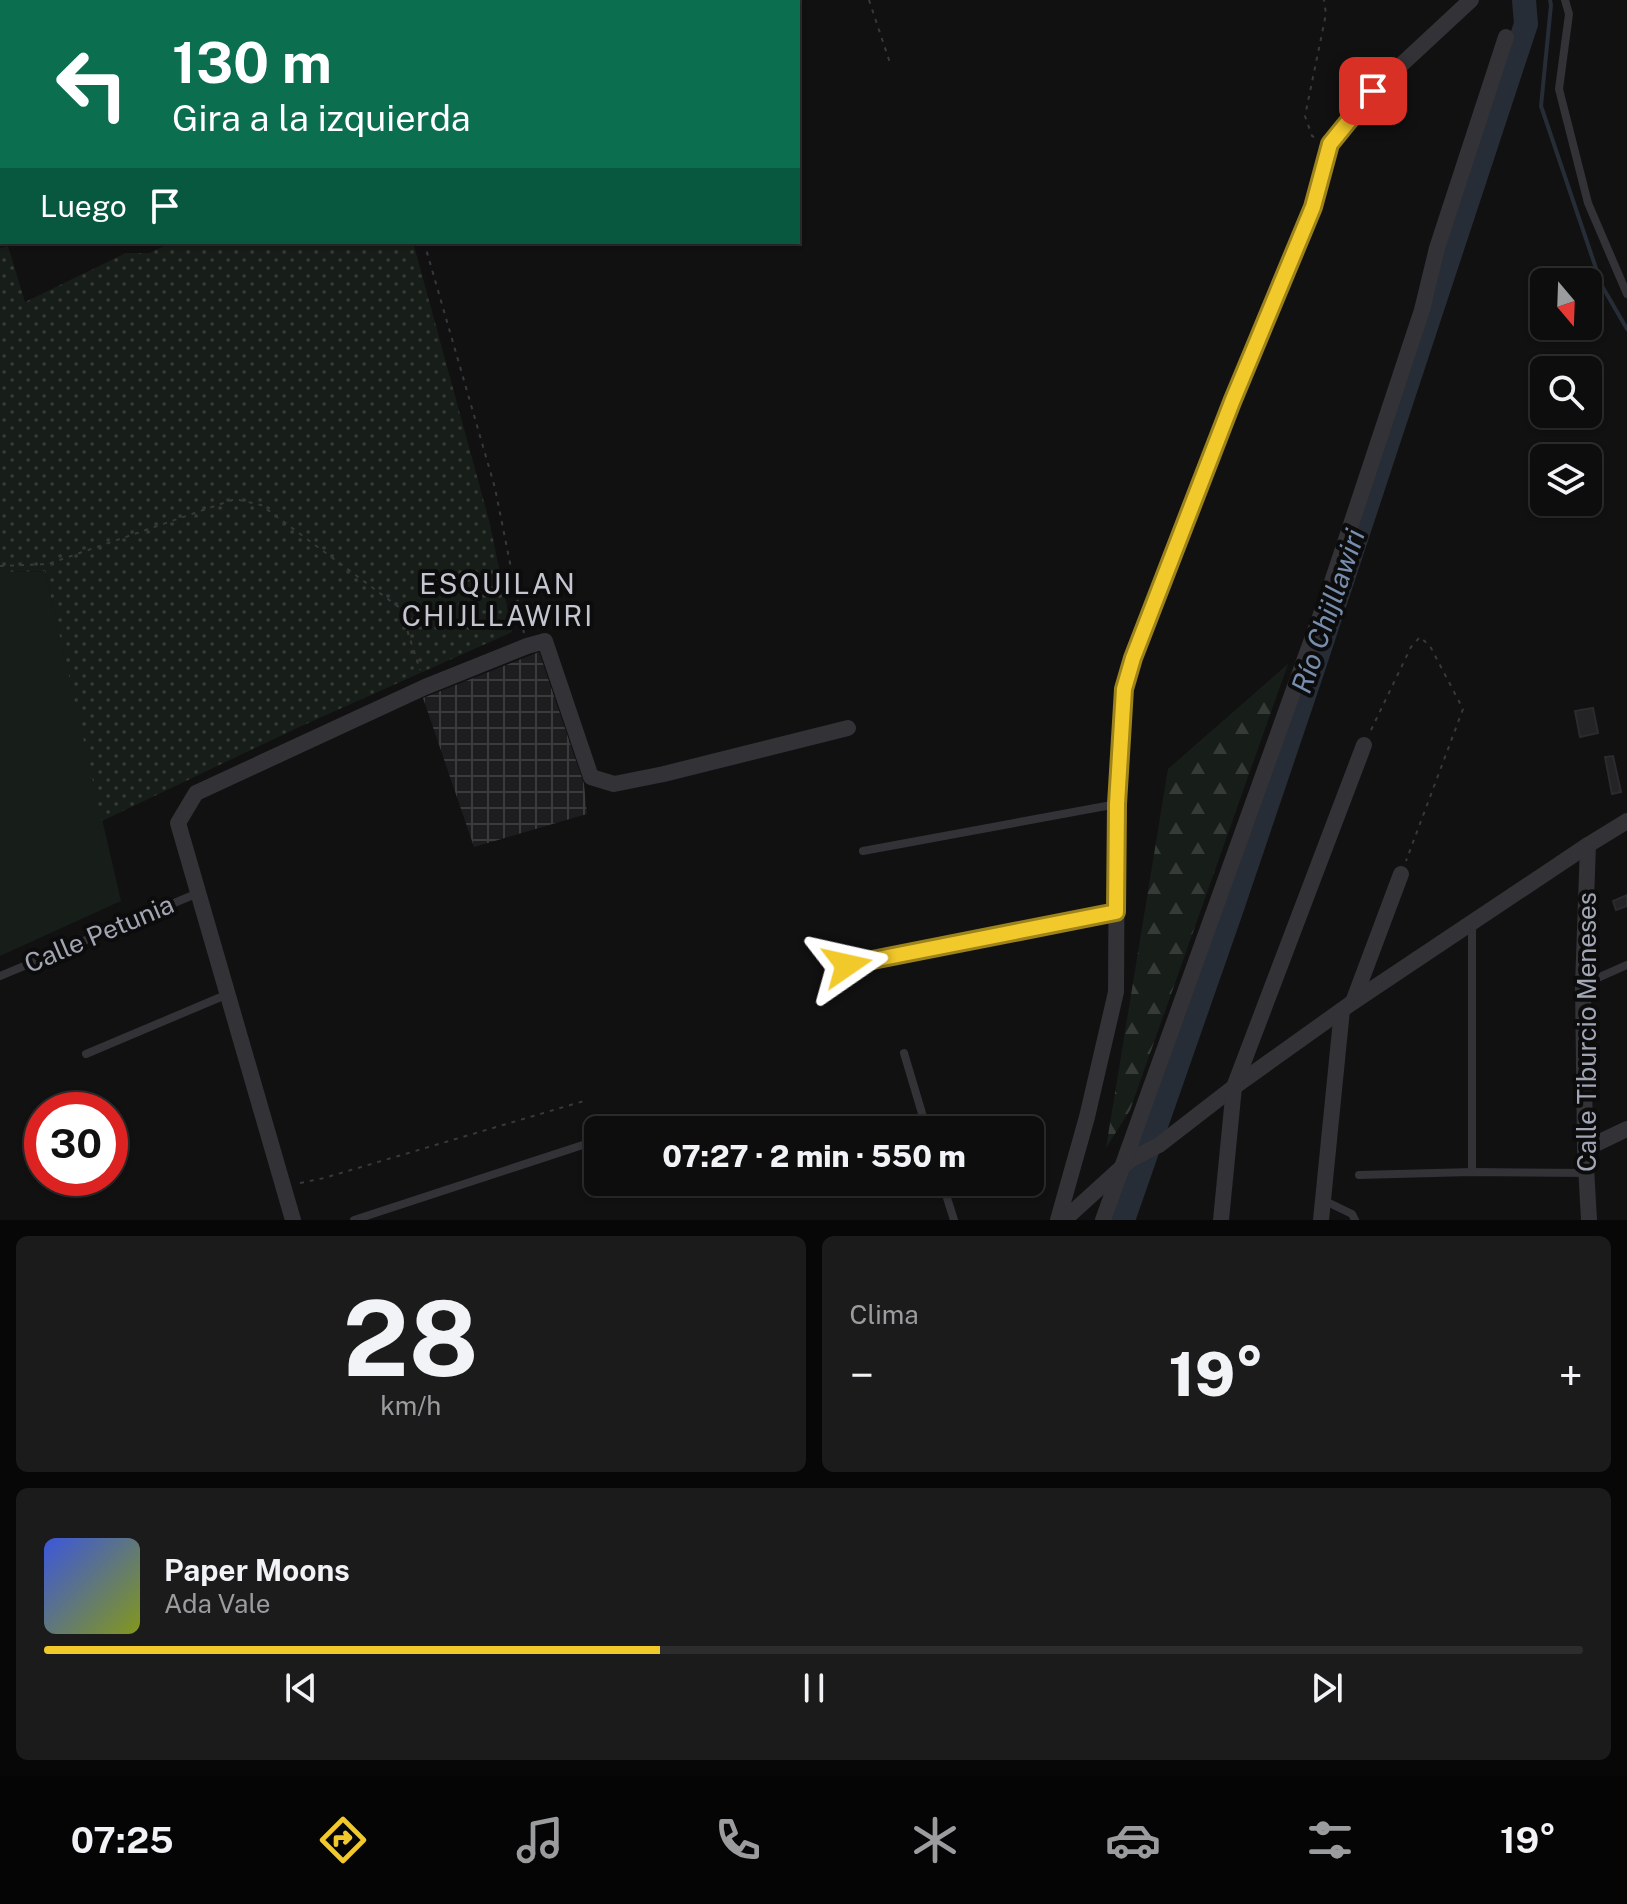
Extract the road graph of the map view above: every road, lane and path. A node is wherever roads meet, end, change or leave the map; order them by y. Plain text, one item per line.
1 (869, 0) edge
2 (1324, 0) edge
3 (1471, 0) edge
4 (1565, 0) edge
5 (1506, 37) dead end
6 (891, 66) dead end
7 (1330, 144) junction
8 (425, 244) edge
9 (1627, 294) edge
10 (0, 566) edge
11 (527, 646) junction
12 (425, 687) junction
13 (848, 728) dead end
14 (1364, 745) joint
15 (1117, 804) junction
16 (1627, 821) edge
17 (1588, 845) junction
18 (863, 851) dead end
19 (1401, 874) joint
20 (199, 892) junction
21 (1116, 912) junction
22 (1472, 922) junction
23 (847, 965) dead end
24 (1627, 965) edge
25 (0, 976) edge
26 (1583, 985) junction
27 (228, 993) junction
28 (1347, 1006) junction
29 (904, 1053) dead end
30 (86, 1054) dead end
31 (1234, 1087) junction
32 (584, 1101) dead end
33 (923, 1116) edge
34 (1627, 1129) edge
35 (584, 1145) edge
36 (1585, 1149) junction
37 (1125, 1164) junction
38 (1472, 1172) junction
39 (1586, 1173) junction
40 (1359, 1175) dead end
41 (283, 1186) junction
42 (946, 1196) edge
43 (1323, 1199) junction
44 (293, 1220) edge
45 (354, 1220) edge
46 (954, 1220) edge
47 (1061, 1220) edge
48 (1103, 1220) edge
49 (1221, 1220) edge
50 (1321, 1220) edge
51 (1355, 1220) edge
52 (1589, 1220) edge

1 - 6 path
2 - 7 path
3 - 7 street
4 - 9 lane
5 - 37 street
7 - 15 street
8 - 11 path
10 - 12 path
11 - 12 street
11 - 13 street
12 - 20 street
14 - 19 path
14 - 31 street
15 - 18 lane
15 - 21 street
16 - 17 street
17 - 22 street
17 - 26 street, Calle Tiburcio Meneses
19 - 28 street
20 - 25 lane, Calle Petunia
20 - 27 street
21 - 23 street
21 - 47 street
22 - 28 street
22 - 38 lane
24 - 26 lane
26 - 36 street, Calle Tiburcio Meneses
27 - 30 lane
27 - 41 street
28 - 31 street
28 - 43 street
29 - 33 lane
31 - 37 street
31 - 49 street
32 - 41 path
34 - 36 street
35 - 45 lane
36 - 39 street, Calle Tiburcio Meneses
37 - 47 street
37 - 48 street
38 - 39 lane
38 - 40 lane
39 - 52 street, Calle Tiburcio Meneses
41 - 44 street
42 - 46 lane
43 - 50 street
43 - 51 lane

